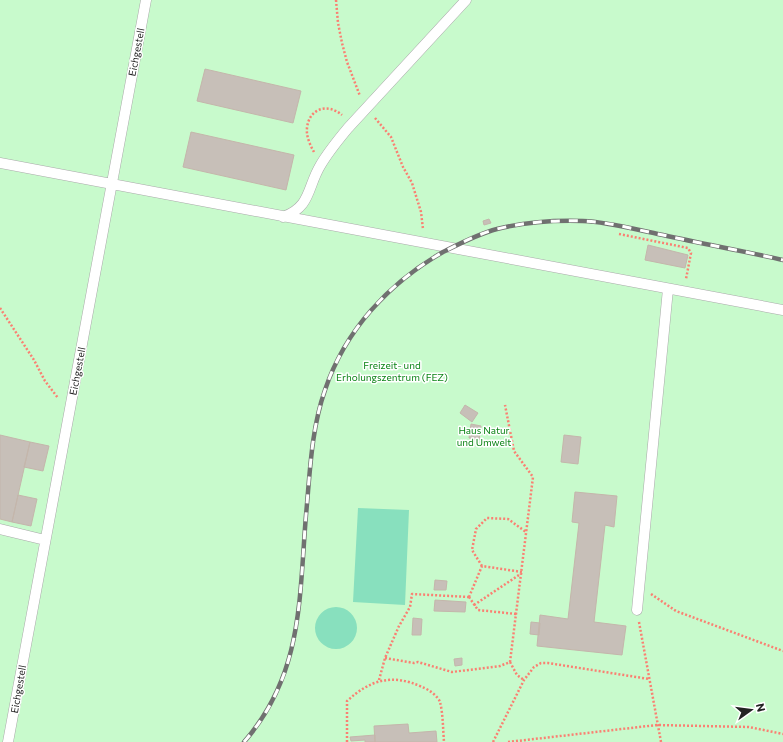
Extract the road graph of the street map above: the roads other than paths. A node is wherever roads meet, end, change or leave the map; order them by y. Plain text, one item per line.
1 (146, 0) edge
2 (461, 2) edge
3 (0, 163) edge
4 (112, 183) junction
5 (283, 217) junction
6 (668, 289) junction
7 (783, 310) edge
8 (0, 530) edge
9 (45, 540) junction
10 (637, 610) road end
11 (8, 742) edge

1 - 4 lane, Eichgestell
2 - 5 lane
3 - 4 lane
4 - 5 lane
4 - 9 lane, Eichgestell
5 - 6 lane
6 - 7 lane
6 - 10 lane
8 - 9 lane
9 - 11 lane, Eichgestell

